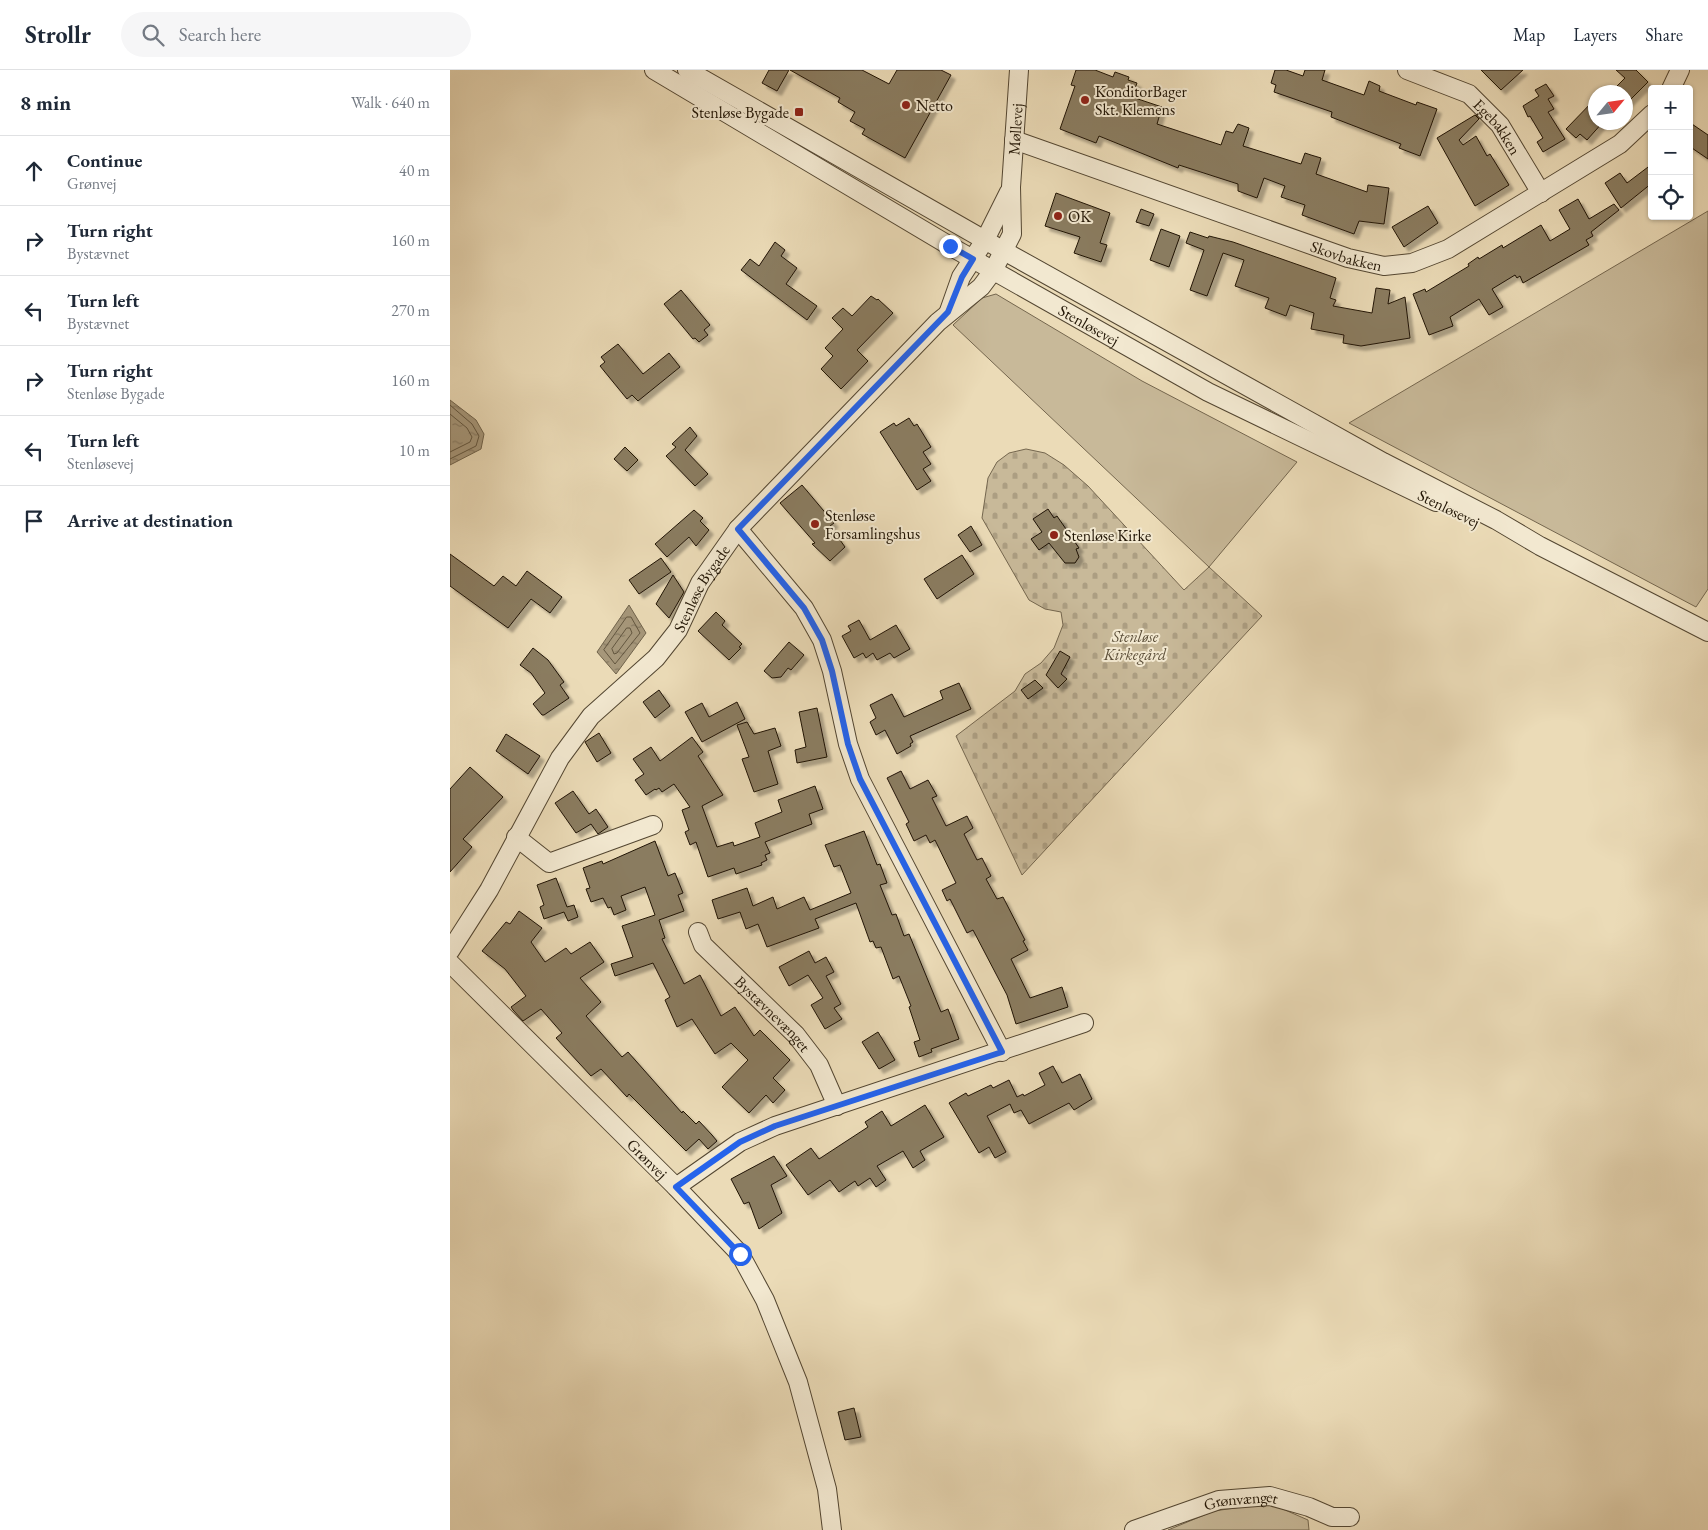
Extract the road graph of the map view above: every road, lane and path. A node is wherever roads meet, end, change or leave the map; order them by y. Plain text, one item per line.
1 (654, 70) edge
2 (687, 70) edge
3 (1019, 70) edge
4 (1407, 70) edge
5 (1680, 70) edge
6 (1673, 85) edge
7 (1648, 118) edge
8 (1014, 140) junction
9 (1011, 187) junction
10 (1541, 194) junction
11 (985, 240) junction
12 (1004, 251) junction
13 (973, 259) junction
14 (993, 271) junction
15 (948, 312) junction
16 (738, 529) junction
17 (1540, 546) junction
18 (1708, 632) edge
19 (653, 825) dead end
20 (516, 838) junction
21 (698, 932) dead end
22 (452, 944) edge
23 (450, 963) edge
24 (1084, 1023) dead end
25 (1002, 1052) junction
26 (837, 1106) junction
27 (676, 1187) junction
28 (1350, 1517) dead end
29 (832, 1530) edge
30 (1134, 1530) edge

1 - 13 street, Stenløsevej
2 - 11 street, Stenløsevej
3 - 8 street, Møllevej
4 - 10 street, Egebakken
5 - 6 street
7 - 10 street, Skovbakken
8 - 9 street, Møllevej
8 - 10 street, Skovbakken
9 - 11 street, Møllevej
9 - 12 street, Møllevej
11 - 12 street, Stenløsevej
11 - 13 street, Møllevej
12 - 14 street, Møllevej
12 - 17 street, Stenløsevej
13 - 14 street, Stenløsevej
13 - 15 street, Stenløse Bygade
14 - 15 street, Stenløse Bygade
14 - 17 street, Stenløsevej
15 - 16 street, Stenløse Bygade
16 - 20 street, Stenløse Bygade
16 - 25 street
17 - 18 street, Stenløsevej
19 - 20 street
20 - 22 street, Stenløse Bygade
21 - 26 street, Bystævnevænget
23 - 27 street, Grønvej
24 - 25 street
25 - 26 street
26 - 27 street
27 - 29 street, Grønvej
28 - 30 street, Grønvænget

